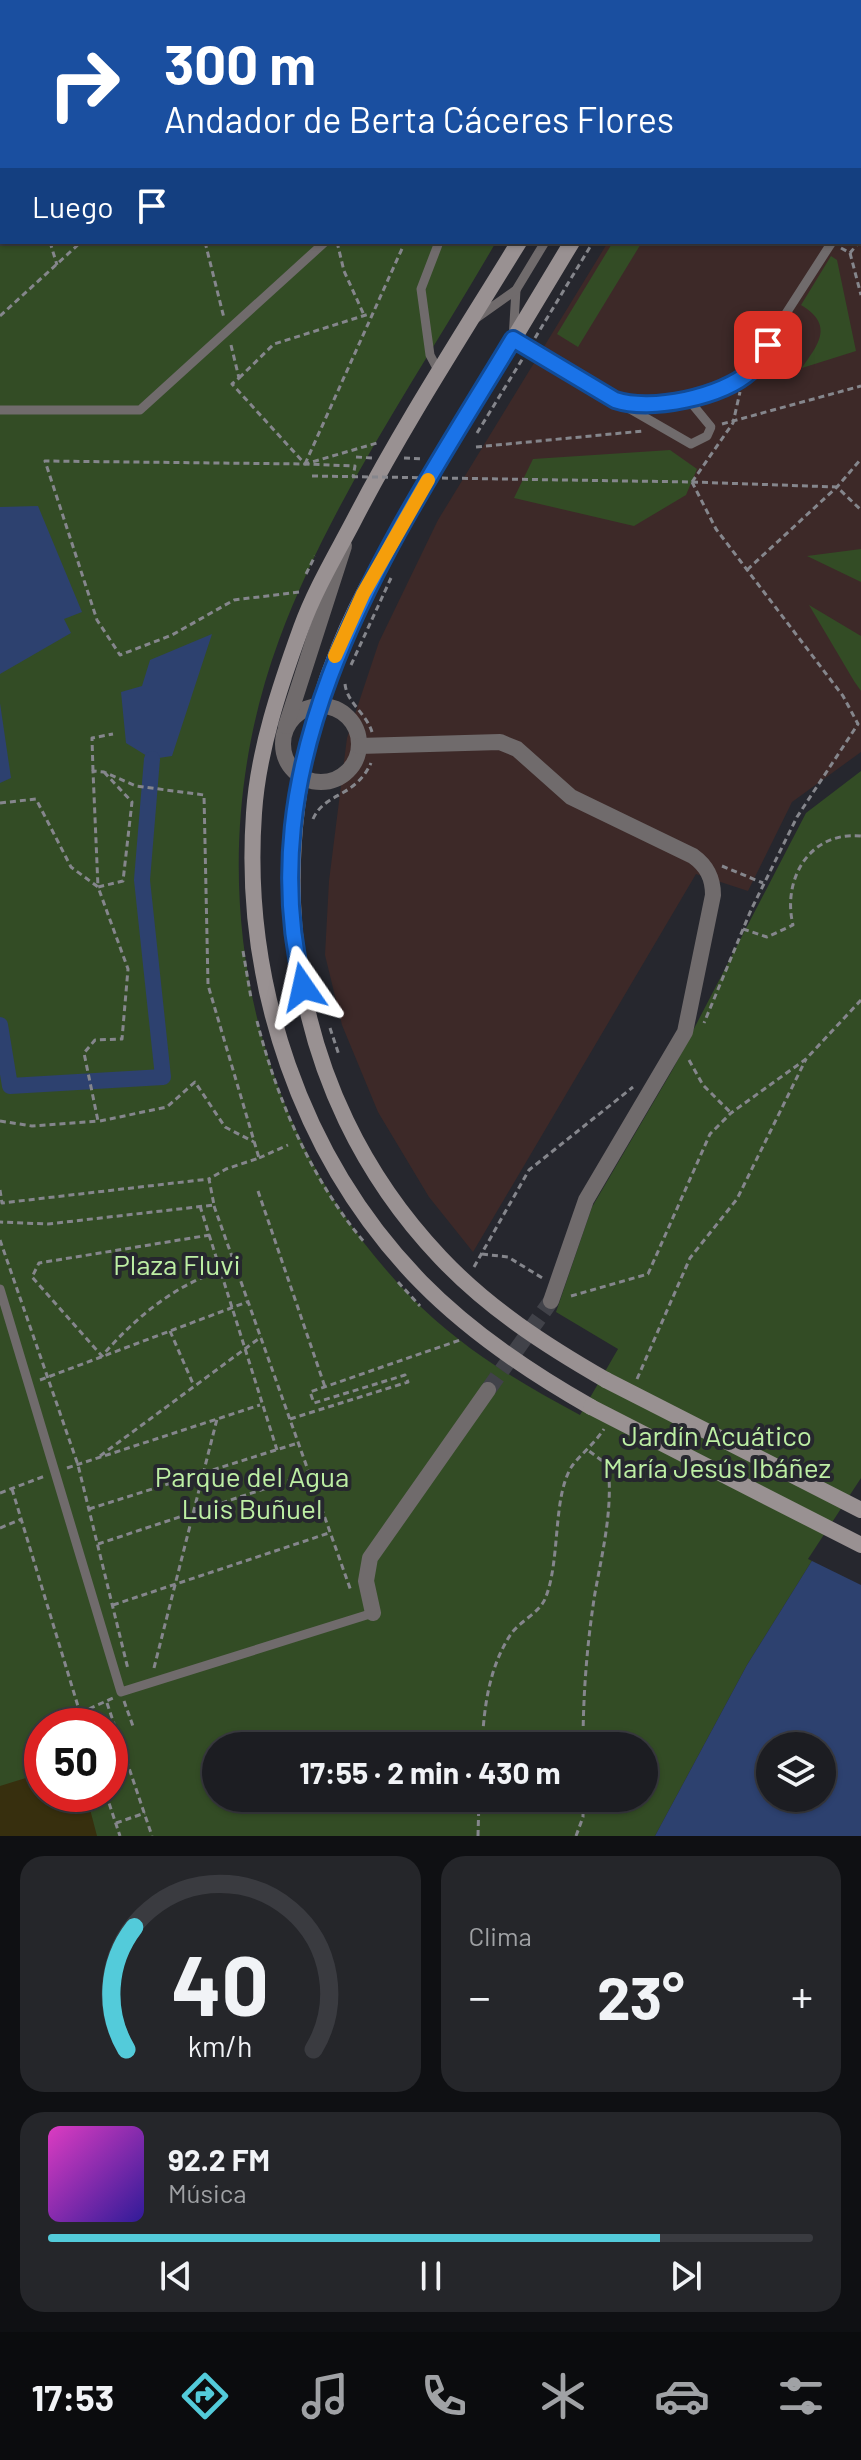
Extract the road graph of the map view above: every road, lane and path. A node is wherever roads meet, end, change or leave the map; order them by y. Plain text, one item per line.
1 (51, 244) edge
2 (79, 244) edge
3 (206, 244) edge
4 (323, 244) edge
5 (337, 244) edge
6 (404, 244) edge
7 (438, 244) edge
8 (518, 244) edge
9 (544, 244) edge
10 (571, 244) edge
11 (592, 244) edge
12 (831, 244) edge
13 (835, 244) edge
14 (858, 244) edge
15 (850, 253) junction
16 (57, 265) junction
17 (516, 290) junction
18 (861, 295) edge
19 (372, 313) junction
20 (364, 315) junction
21 (0, 316) edge
22 (469, 323) junction
23 (228, 333) junction
24 (513, 339) junction
25 (528, 349) junction
26 (439, 372) junction
27 (239, 378) junction
28 (861, 386) edge
29 (688, 399) junction
30 (615, 400) junction
31 (0, 410) edge
32 (733, 423) junction
33 (710, 425) junction
34 (663, 429) junction
35 (377, 443) dead end
36 (476, 447) dead end
37 (466, 450) dead end
38 (356, 457) dead end
39 (387, 458) junction
40 (440, 459) junction
41 (861, 459) edge
42 (305, 464) junction
43 (455, 470) dead end
44 (312, 476) dead end
45 (353, 477) junction
46 (447, 482) dead end
47 (692, 482) junction
48 (837, 487) junction
49 (861, 510) edge
50 (347, 533) junction
51 (396, 568) dead end
52 (747, 570) junction
53 (299, 592) dead end
54 (349, 670) dead end
55 (345, 682) dead end
56 (298, 716) junction
57 (860, 726) edge
58 (113, 734) dead end
59 (267, 737) junction
60 (366, 745) junction
61 (93, 771) junction
62 (104, 772) junction
63 (300, 777) junction
64 (0, 803) edge
65 (311, 825) dead end
66 (861, 836) edge
67 (98, 887) junction
68 (743, 929) junction
69 (861, 1000) edge
70 (327, 1014) dead end
71 (701, 1032) dead end
72 (694, 1047) dead end
73 (340, 1057) dead end
74 (806, 1059) junction
75 (643, 1078) dead end
76 (731, 1113) junction
77 (0, 1121) edge
78 (98, 1121) junction
79 (254, 1142) junction
80 (288, 1145) dead end
81 (259, 1158) junction
82 (209, 1179) junction
83 (0, 1190) edge
84 (258, 1191) dead end
85 (214, 1205) junction
86 (200, 1206) junction
87 (0, 1222) edge
88 (210, 1235) junction
89 (0, 1240) edge
90 (482, 1254) junction
91 (474, 1267) dead end
92 (222, 1270) junction
93 (0, 1289) edge
94 (554, 1294) junction
95 (248, 1301) junction
96 (234, 1307) junction
97 (170, 1331) junction
98 (261, 1337) junction
99 (460, 1340) dead end
100 (245, 1348) junction
101 (102, 1356) junction
102 (50, 1376) junction
103 (29, 1384) junction
104 (194, 1386) junction
105 (325, 1387) junction
106 (632, 1388) dead end
107 (488, 1390) tunnel mouth
108 (260, 1405) junction
109 (217, 1419) junction
110 (290, 1419) junction
111 (606, 1426) dead end
112 (298, 1443) junction
113 (277, 1450) junction
114 (589, 1451) junction
115 (95, 1459) junction
116 (78, 1465) junction
117 (203, 1472) junction
118 (54, 1473) junction
119 (309, 1474) junction
120 (12, 1488) junction
121 (0, 1493) edge
122 (89, 1509) junction
123 (861, 1510) edge
124 (193, 1513) junction
125 (22, 1519) junction
126 (0, 1528) edge
127 (330, 1532) junction
128 (98, 1544) junction
129 (861, 1545) edge
130 (175, 1586) junction
131 (367, 1590) junction
132 (113, 1605) junction
133 (373, 1613) joint
134 (150, 1683) junction
135 (133, 1688) junction
136 (121, 1692) junction
137 (79, 1708) edge
138 (134, 1729) dead end
139 (483, 1732) edge
140 (583, 1732) edge
141 (128, 1764) edge
142 (112, 1812) edge
143 (479, 1812) edge
144 (583, 1812) edge
145 (145, 1813) junction
146 (116, 1823) junction
147 (120, 1836) edge
148 (152, 1836) edge
149 (478, 1836) edge
150 (576, 1836) edge

1 - 16 path
2 - 16 path
3 - 23 path
4 - 23 lane
5 - 20 path
6 - 19 path
7 - 26 lane
8 - 22 main road
9 - 17 lane
10 - 24 main road
11 - 25 path
12 - 29 lane
13 - 15 path
14 - 15 path
15 - 18 path
16 - 21 path
17 - 22 lane
17 - 24 lane
19 - 20 path
19 - 42 path
20 - 27 path
22 - 26 main road
23 - 27 path
23 - 31 lane
24 - 25 lane
24 - 40 main road
25 - 30 lane
25 - 37 path
26 - 39 main road
27 - 42 path
28 - 32 path
29 - 30 lane
29 - 33 lane
30 - 34 lane
32 - 33 path
32 - 47 path
33 - 34 lane
34 - 36 path
35 - 42 path
38 - 39 path
39 - 40 path
39 - 50 main road
40 - 56 main road
41 - 48 path
42 - 45 path
42 - 53 path
43 - 46 path
44 - 45 path, bridge
45 - 47 path, bridge
47 - 48 path
47 - 52 path
48 - 49 path
48 - 52 path
50 - 56 street
50 - 59 main road
51 - 54 path
52 - 57 path
55 - 60 path
56 - 59 street
56 - 60 street
56 - 63 main road
56 - 63 street
57 - 68 path
58 - 61 path
59 - 129 main road, bridge
60 - 63 street
60 - 65 path
60 - 94 street
61 - 62 path
61 - 67 path
62 - 67 path
62 - 79 path
63 - 123 main road, bridge
64 - 67 path
66 - 68 path
67 - 78 path
68 - 71 path
69 - 74 path
70 - 73 path
72 - 76 path
74 - 76 path
74 - 106 path
75 - 90 path
76 - 94 path
77 - 78 path
78 - 79 path
79 - 81 path
80 - 81 path
81 - 82 path
82 - 83 path
82 - 85 path
84 - 105 path
85 - 86 path
85 - 95 path
86 - 87 path
86 - 88 path
88 - 92 path
88 - 101 path
89 - 102 path
90 - 91 path
90 - 94 path
92 - 96 path
92 - 101 path
93 - 103 lane
95 - 96 path
95 - 98 path
96 - 97 path
96 - 100 path
97 - 101 path
97 - 104 path
98 - 100 path
98 - 110 path
99 - 105 path
100 - 104 path
100 - 108 path
101 - 102 path
102 - 103 path
102 - 116 path
103 - 118 lane
104 - 115 path
105 - 110 path
107 - 131 street
108 - 109 path
108 - 113 path
109 - 115 path
109 - 117 path
110 - 112 path
111 - 114 path
112 - 113 path
112 - 119 path
113 - 117 path
114 - 139 path
114 - 140 path
115 - 116 path
116 - 118 path
116 - 122 path
117 - 122 path
117 - 124 path
118 - 120 path
118 - 136 lane
119 - 124 path
119 - 127 path
120 - 121 path
120 - 125 path
122 - 128 path
124 - 128 path
124 - 130 path
125 - 126 path
125 - 137 path
127 - 130 path
127 - 131 path
128 - 132 path
130 - 132 path
130 - 134 path
131 - 133 street
132 - 135 path
133 - 134 lane
134 - 135 lane
135 - 136 lane
136 - 138 path
141 - 145 path
142 - 146 path
143 - 149 path
144 - 150 path
145 - 146 path
145 - 148 path
146 - 147 path

